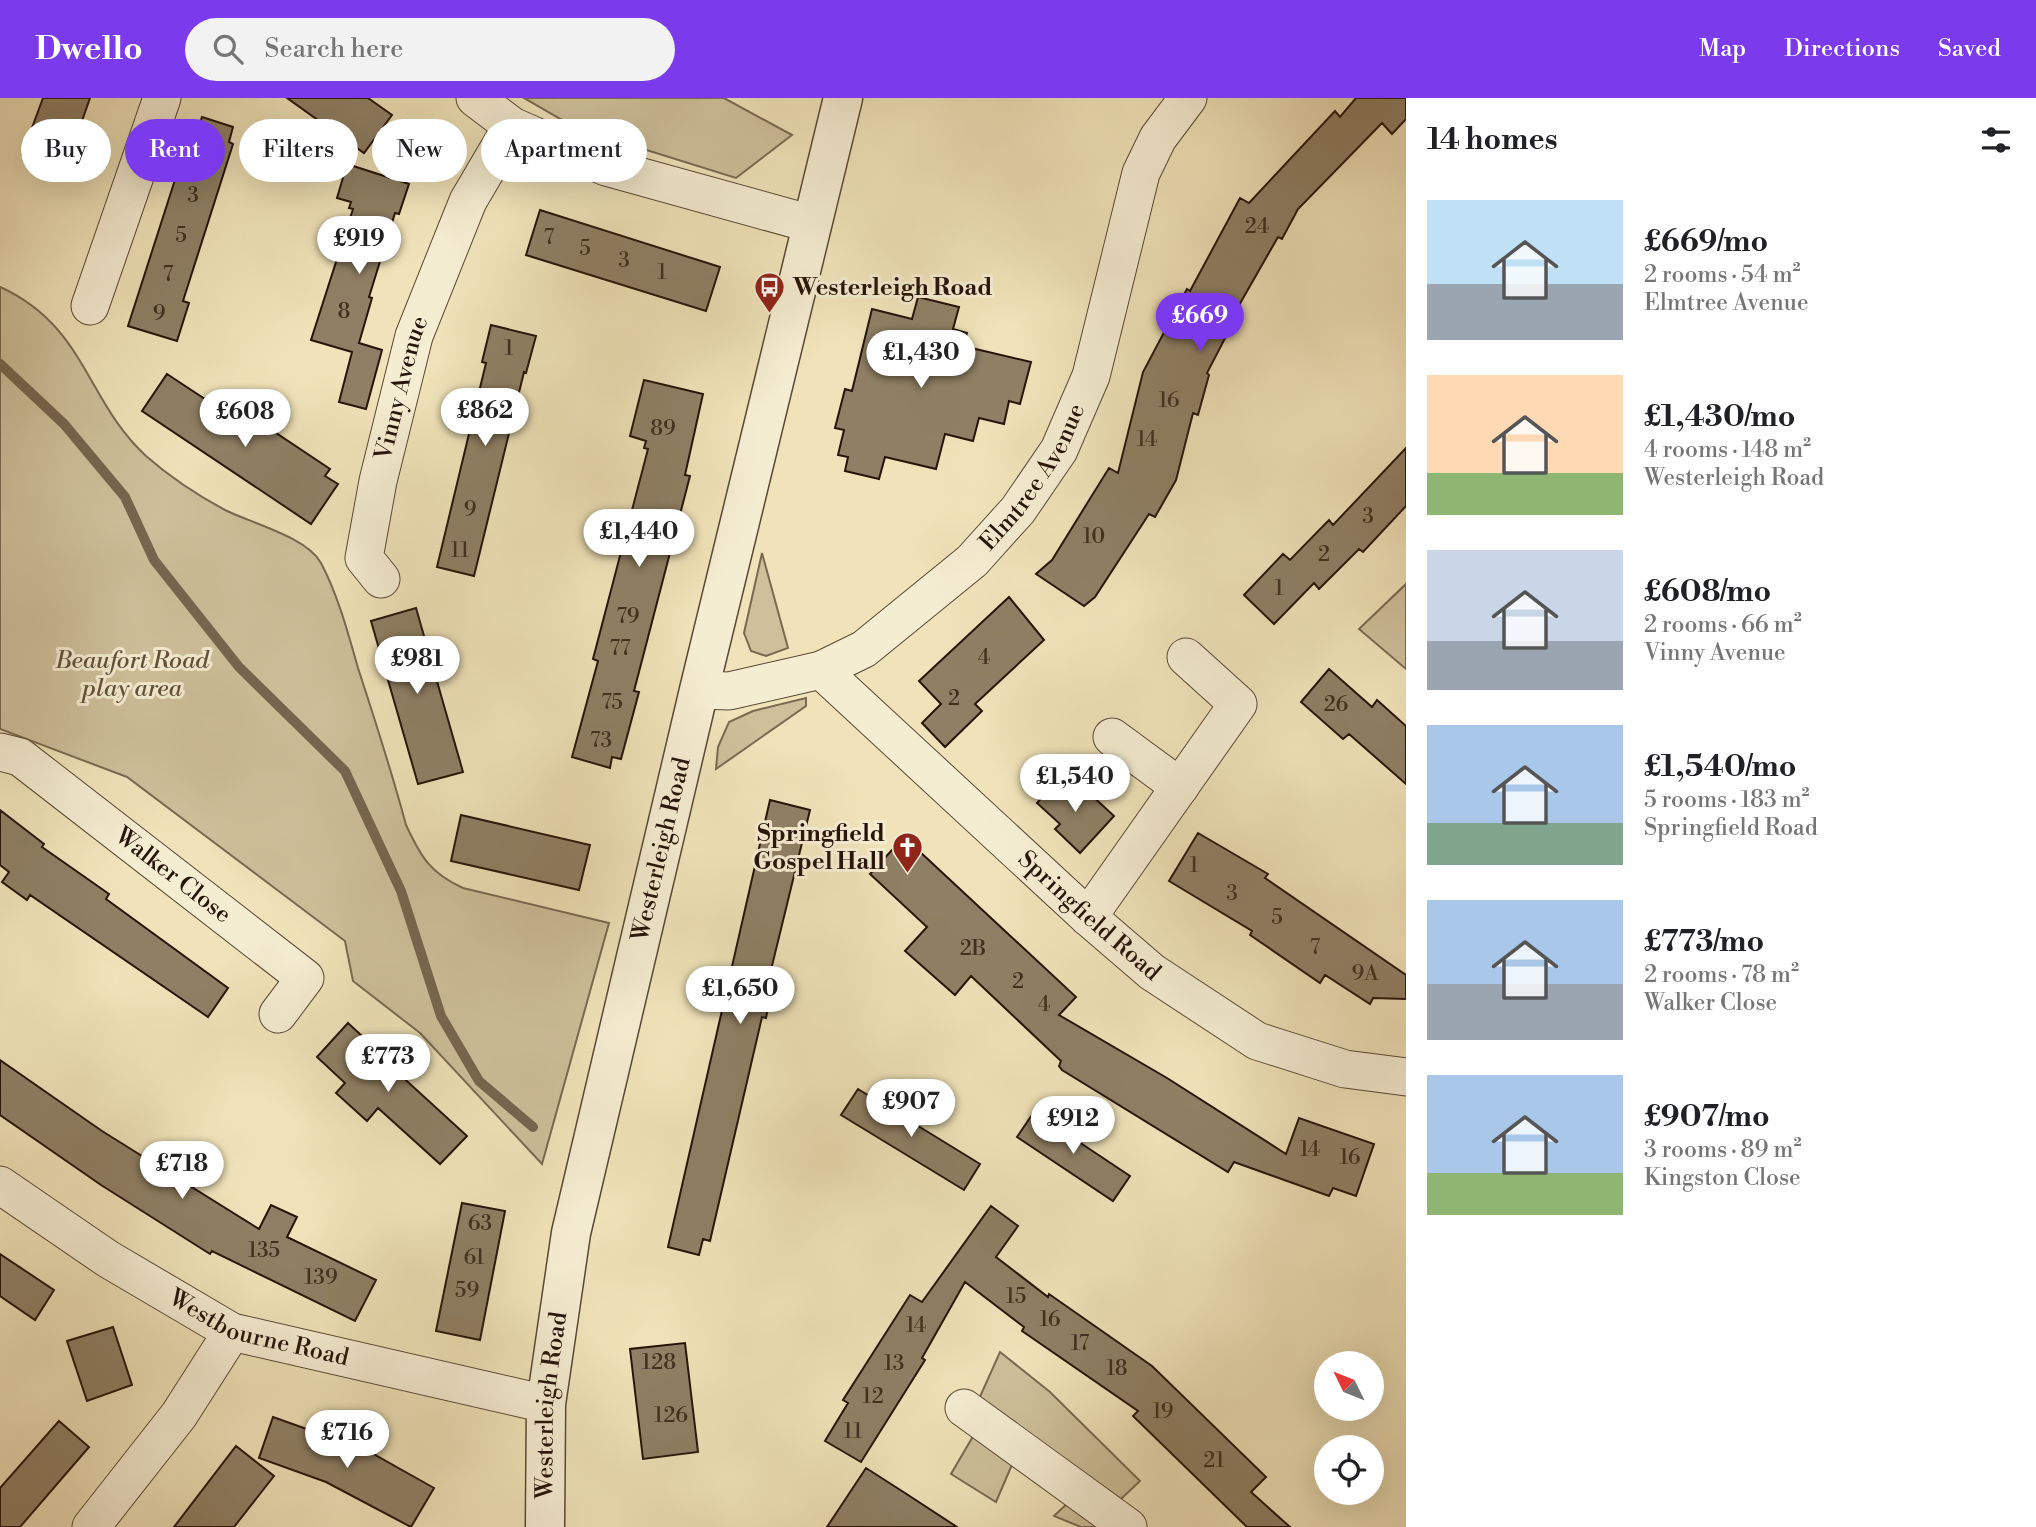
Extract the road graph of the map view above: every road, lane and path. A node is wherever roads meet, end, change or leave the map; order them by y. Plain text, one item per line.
1 (162, 98) edge
2 (475, 98) edge
3 (843, 98) edge
4 (1188, 98) edge
5 (502, 119) edge
6 (647, 178) edge
7 (481, 179) edge
8 (812, 224) junction
9 (90, 306) dead end
10 (381, 579) dead end
11 (1186, 657) dead end
12 (821, 670) junction
13 (699, 690) junction
14 (1112, 737) dead end
15 (0, 752) edge
16 (1180, 787) junction
17 (1088, 917) junction
18 (278, 1014) dead end
19 (1406, 1077) edge
20 (0, 1185) edge
21 (232, 1332) junction
22 (546, 1404) junction
23 (964, 1408) dead end
24 (91, 1527) edge
25 (545, 1527) edge
26 (1128, 1527) edge

1 - 9 street
2 - 5 street
3 - 8 street, Westerleigh Road
4 - 12 street, Elmtree Avenue
6 - 8 street
7 - 10 street, Vinny Avenue
8 - 13 street, Westerleigh Road
11 - 16 street
12 - 13 street, Elmtree Avenue
12 - 17 street, Springfield Road
13 - 22 street, Westerleigh Road
14 - 16 street
15 - 18 street, Walker Close
16 - 17 street
17 - 19 street, Springfield Road
20 - 21 street, Westbourne Road
21 - 22 street, Westbourne Road
21 - 24 street
22 - 25 street, Westerleigh Road
23 - 26 street

